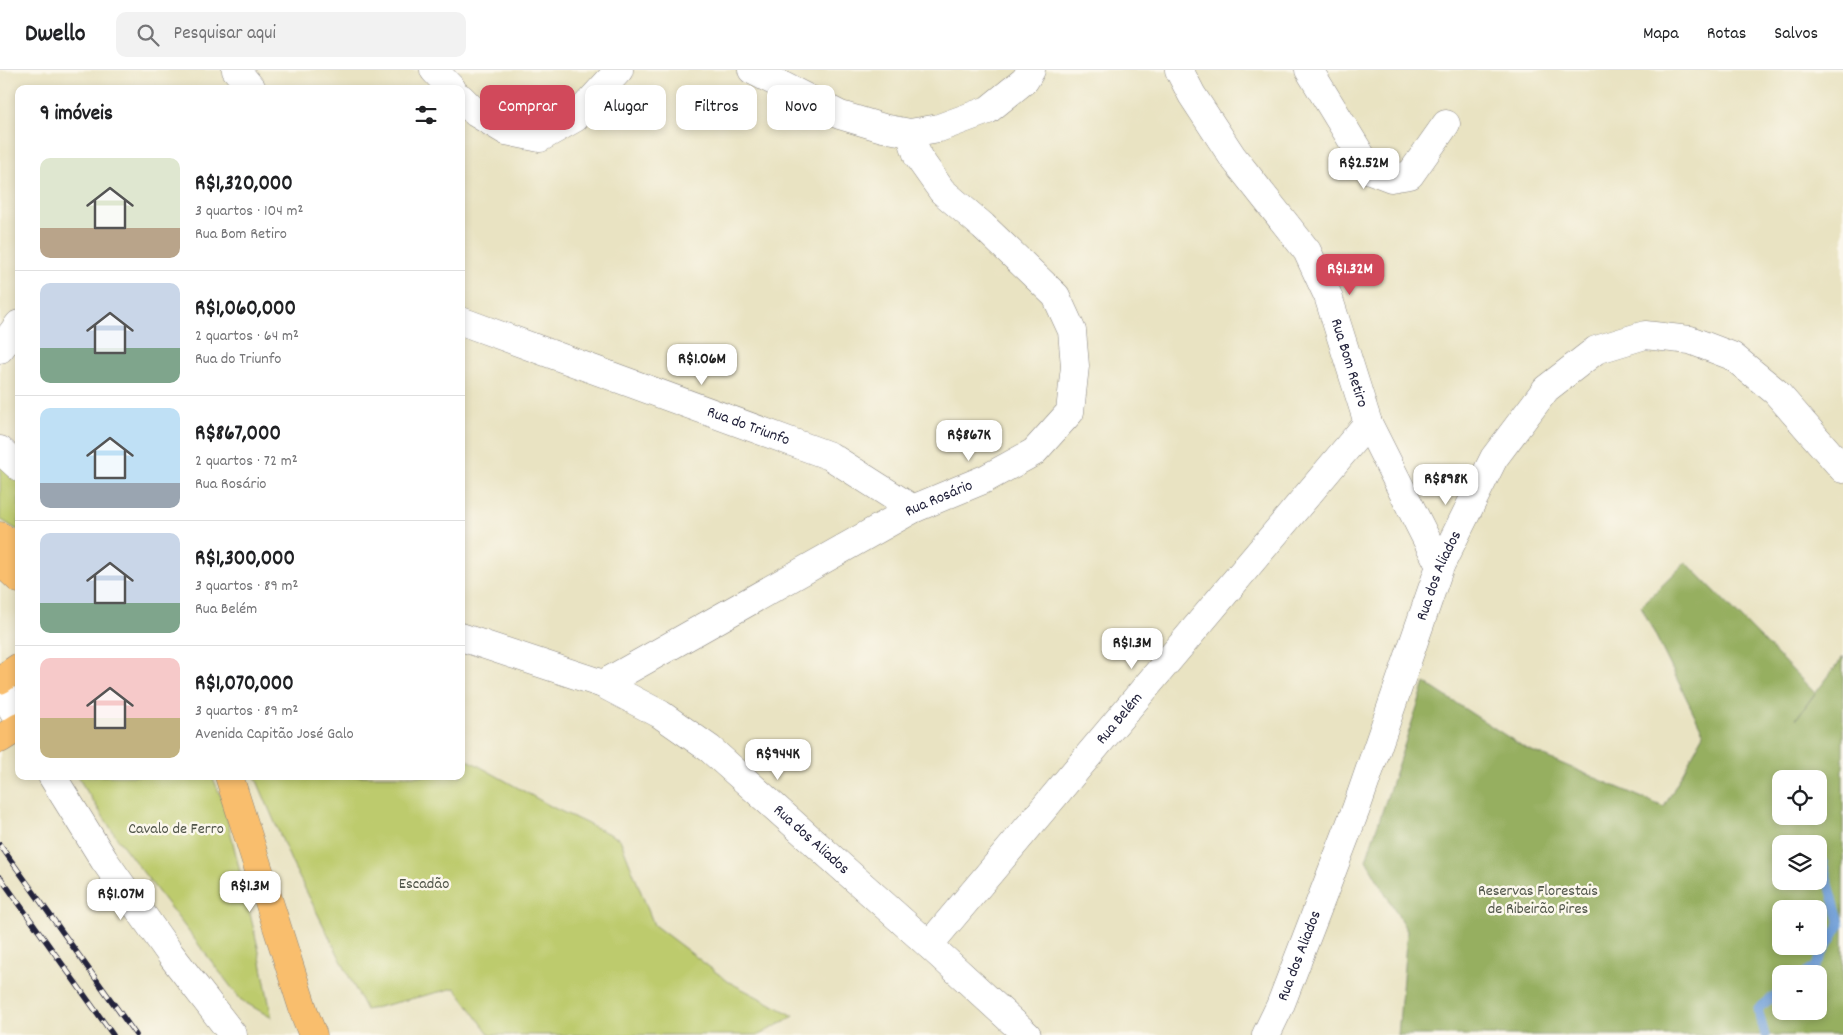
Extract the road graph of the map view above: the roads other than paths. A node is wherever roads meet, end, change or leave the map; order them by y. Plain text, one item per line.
1 (236, 70) edge
2 (434, 70) edge
3 (619, 70) edge
4 (752, 70) edge
5 (1031, 70) edge
6 (1179, 70) edge
7 (1309, 70) edge
8 (249, 85) edge
9 (448, 85) edge
10 (465, 102) edge
11 (1446, 124) dead end
12 (910, 133) junction
13 (465, 322) edge
14 (15, 329) edge
15 (0, 349) edge
16 (1368, 423) junction
17 (0, 450) edge
18 (15, 464) edge
19 (1843, 469) edge
20 (913, 509) junction
21 (0, 536) edge
22 (15, 545) edge
23 (0, 561) edge
24 (1440, 566) junction
25 (15, 575) edge
26 (465, 638) edge
27 (15, 670) edge
28 (0, 680) edge
29 (604, 684) junction
30 (0, 690) edge
31 (15, 714) edge
32 (15, 730) edge
33 (0, 739) edge
34 (54, 780) edge
35 (230, 780) edge
36 (929, 945) junction
37 (234, 1035) edge
38 (313, 1035) edge
39 (1027, 1035) edge
40 (1266, 1035) edge

1 - 8 street
2 - 9 street
3 - 10 street
4 - 12 street
5 - 12 street
6 - 16 street, Rua Bom Retiro
7 - 11 street
12 - 20 street, Rua Rosário
13 - 20 street, Rua do Triunfo
14 - 15 street
16 - 24 street, Rua Bom Retiro
16 - 36 street, Rua Belém
17 - 18 street
19 - 24 street, Rua dos Aliados
20 - 29 street, Rua Rosário
21 - 22 main road
23 - 25 main road
24 - 40 street, Rua dos Aliados
26 - 29 street, Rua dos Aliados
27 - 28 main road
29 - 36 street, Rua dos Aliados
30 - 31 street
32 - 33 main road
34 - 37 street
35 - 38 main road
36 - 39 street, Rua dos Aliados

